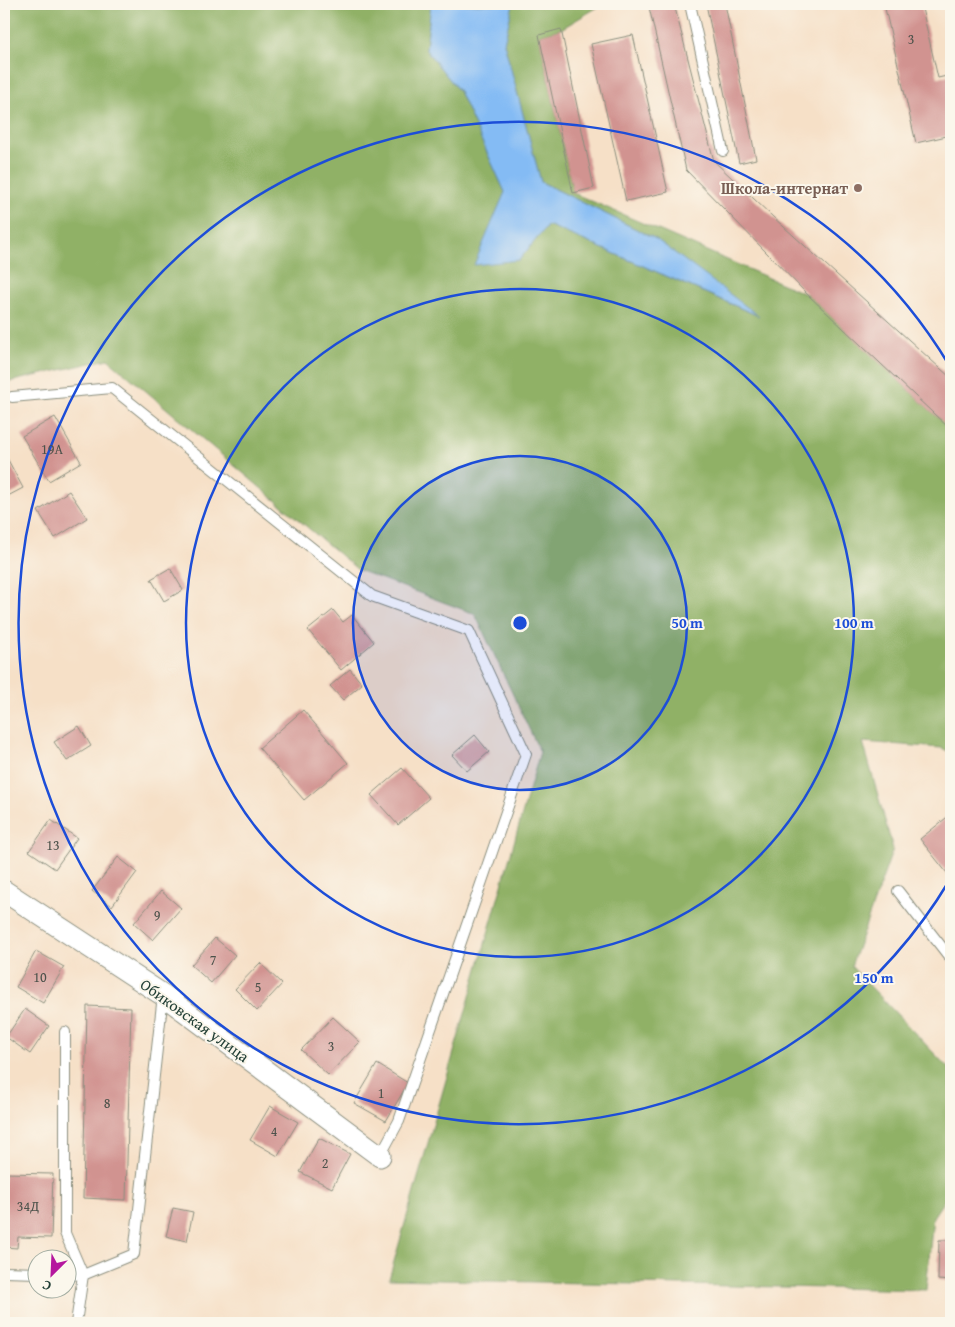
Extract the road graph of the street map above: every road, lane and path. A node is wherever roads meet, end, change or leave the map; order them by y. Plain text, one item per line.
1 (690, 4) edge
2 (723, 151) dead end
3 (12, 397) dead end
4 (4, 891) edge
5 (898, 891) dead end
6 (951, 958) edge
7 (164, 995) junction
8 (65, 1032) dead end
9 (380, 1156) joint
10 (4, 1272) edge
11 (28, 1273) edge
12 (78, 1275) edge
13 (83, 1275) junction
14 (76, 1323) edge

1 - 2 lane
3 - 9 lane
4 - 7 street, Обиковская улица
5 - 6 lane
7 - 9 street, Обиковская улица
7 - 13 lane
8 - 13 lane
10 - 11 lane
12 - 13 lane
13 - 14 lane

